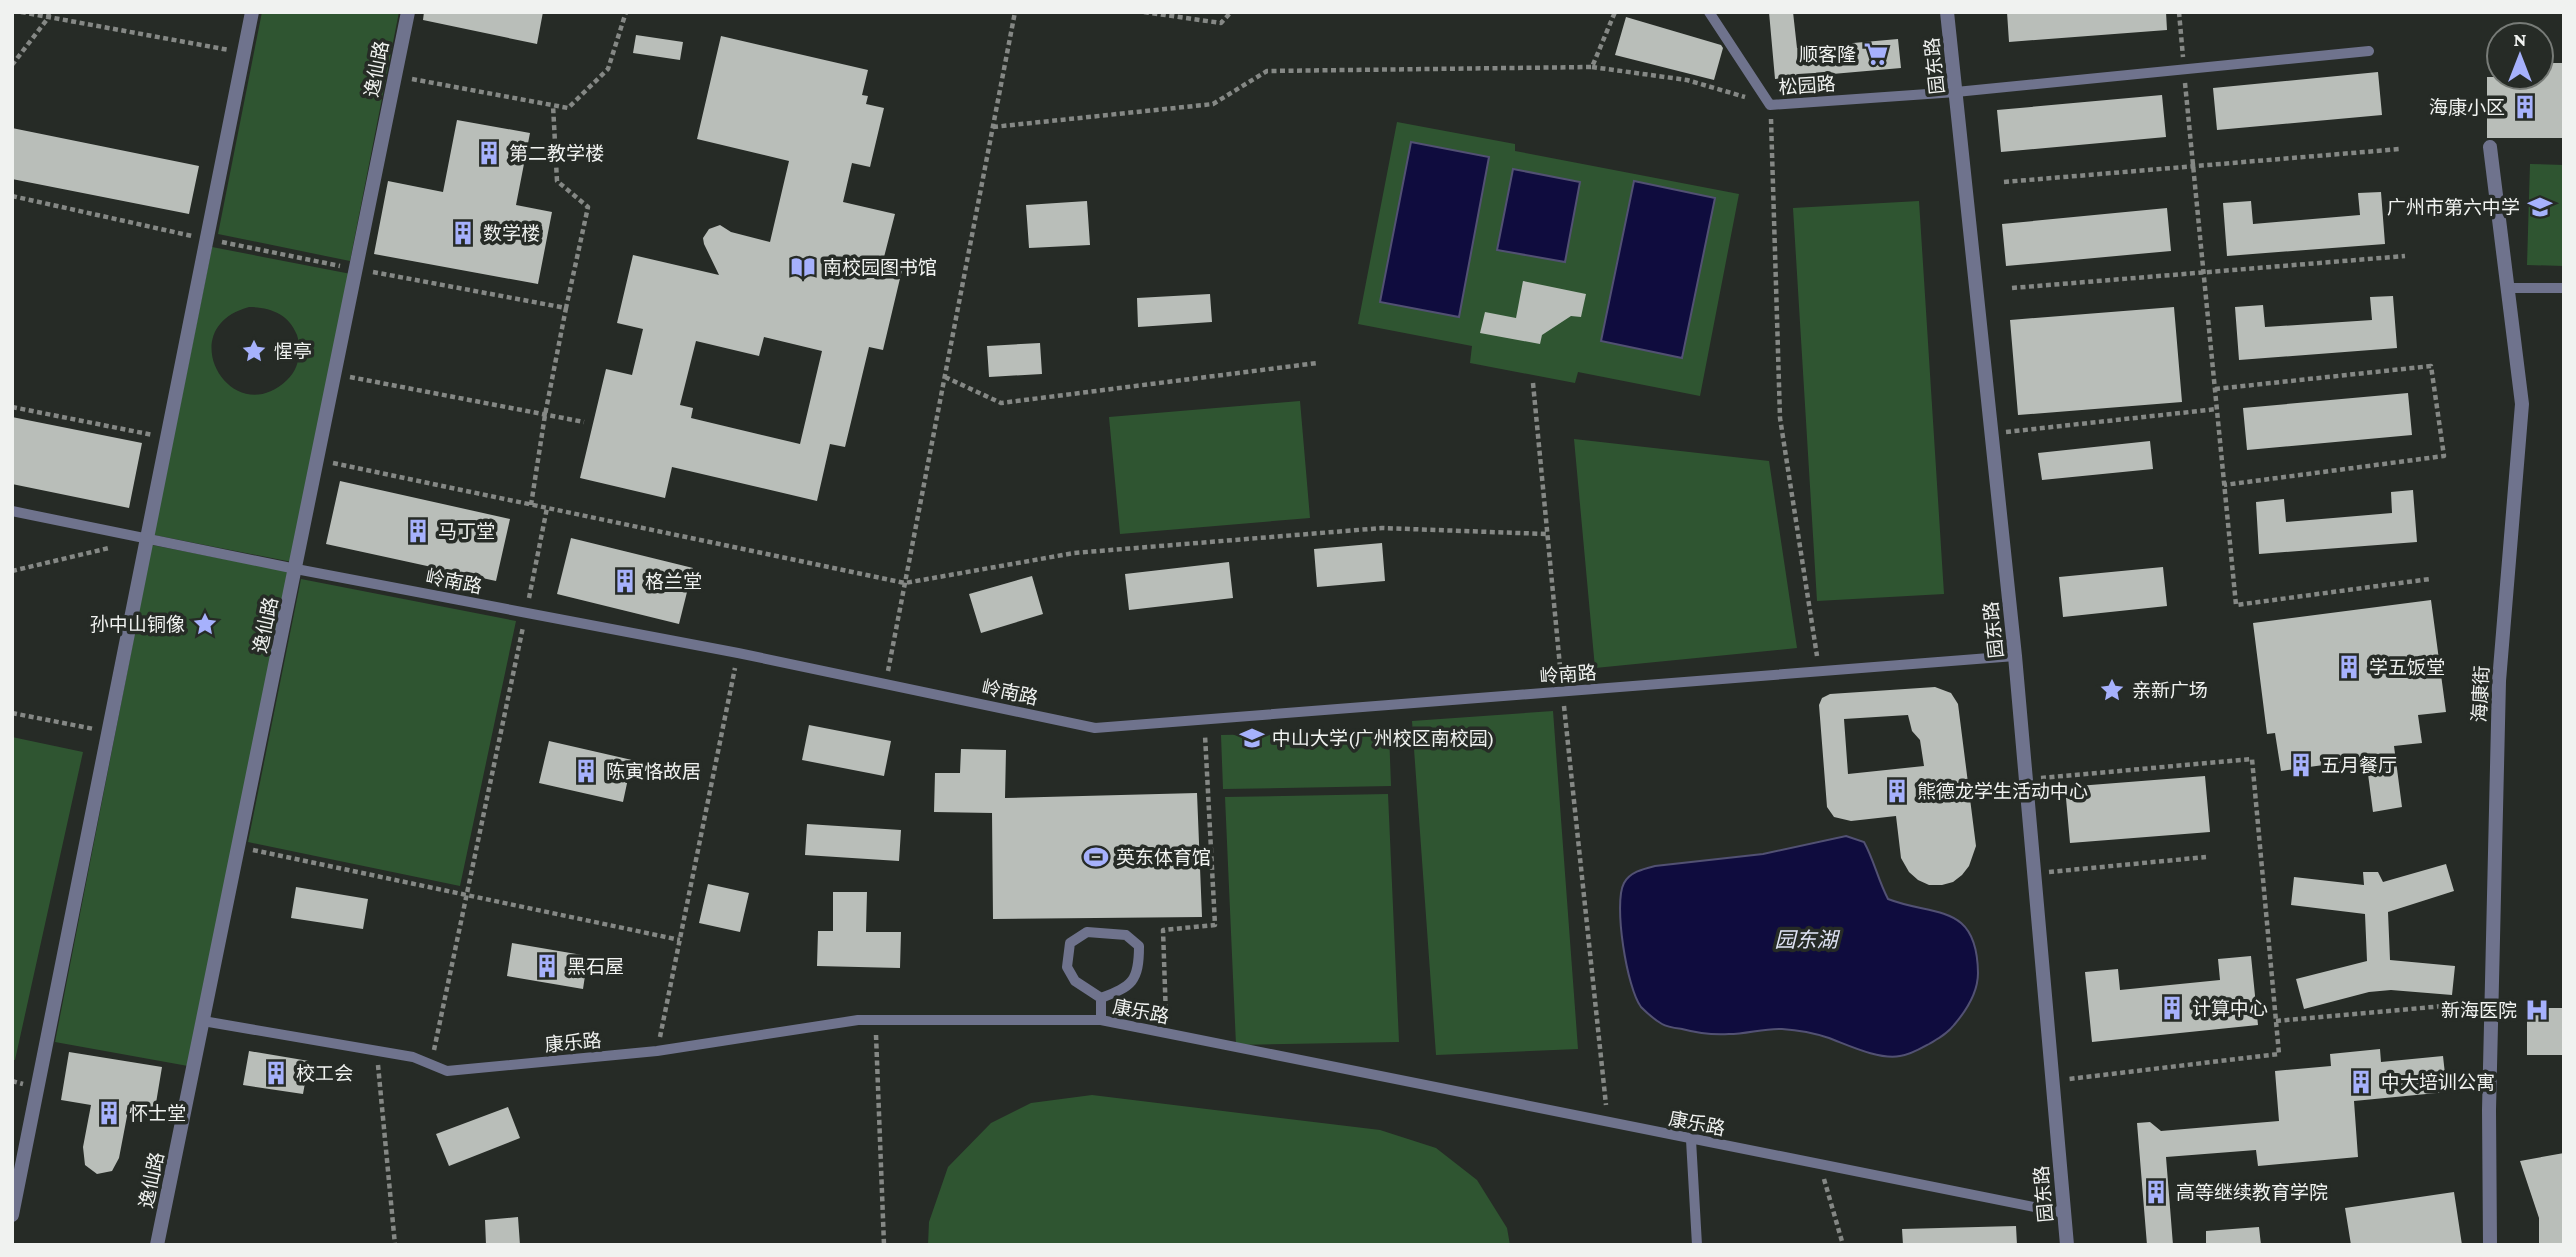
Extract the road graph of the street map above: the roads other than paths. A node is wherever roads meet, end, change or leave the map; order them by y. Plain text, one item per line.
1 (252, 12) edge
2 (408, 12) edge
3 (1709, 12) edge
4 (1947, 12) edge
5 (2369, 51) dead end
6 (1956, 92) junction
7 (2490, 147) dead end
8 (2507, 288) junction
9 (2564, 288) edge
10 (12, 511) edge
11 (147, 539) junction
12 (296, 569) junction
13 (2015, 656) junction
14 (1101, 998) junction
15 (1101, 1020) junction
16 (204, 1021) junction
17 (1691, 1140) junction
18 (2064, 1213) junction
19 (12, 1215) edge
20 (158, 1245) edge
21 (1697, 1245) edge
22 (2067, 1245) edge
23 (2490, 1245) edge

1 - 11 street
2 - 12 street, 逸仙路
3 - 6 lane, 松园路
4 - 6 street, 园东路
5 - 6 lane, 松园路
6 - 13 street, 园东路
7 - 8 street, 海康街
8 - 9 lane
8 - 23 street, 海康街
10 - 11 lane, 岭南路
11 - 12 lane, 岭南路
11 - 19 street
12 - 13 lane, 岭南路
12 - 16 street, 逸仙路
13 - 18 street, 园东路
14 - 14 lane
14 - 15 lane
15 - 16 lane, 康乐路
15 - 17 lane, 康乐路
16 - 20 street, 逸仙路
17 - 18 lane, 康乐路
17 - 21 lane
18 - 22 street, 园东路

